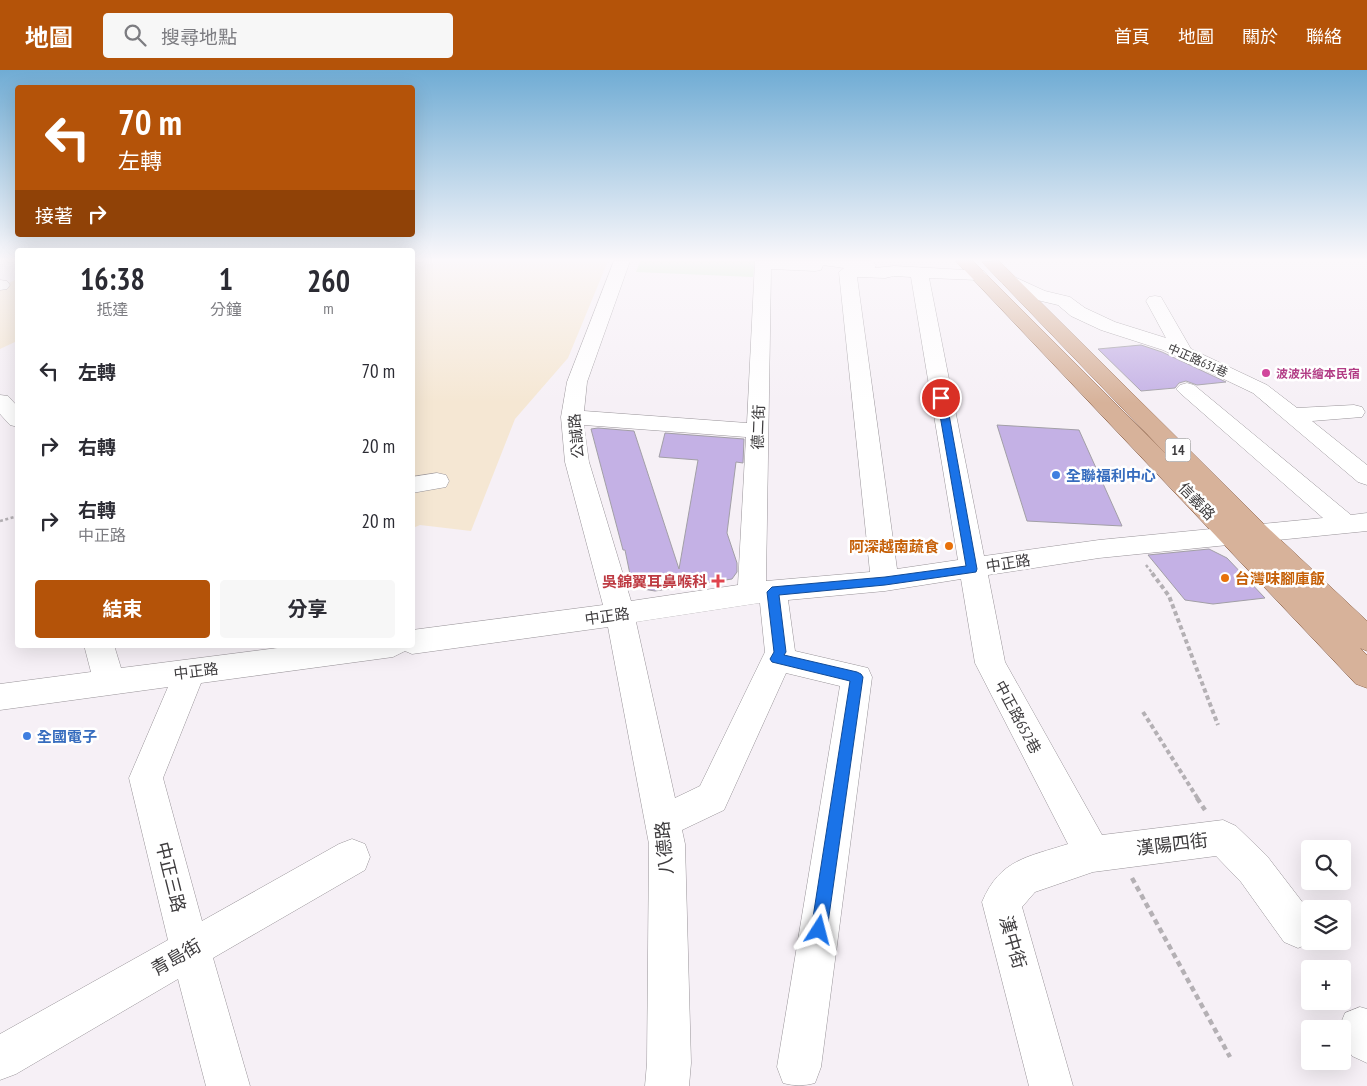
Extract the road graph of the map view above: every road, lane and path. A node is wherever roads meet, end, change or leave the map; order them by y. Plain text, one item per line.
1 (604, 308) edge
2 (762, 308) edge
3 (852, 308) edge
4 (925, 308) edge
5 (1019, 308) edge
6 (1035, 308) edge
7 (1073, 308) edge
8 (1159, 308) edge
9 (1184, 353) junction
10 (15, 387) edge
11 (1187, 389) dead end
12 (0, 393) edge
13 (0, 401) edge
14 (1354, 412) dead end
15 (1292, 415) junction
16 (15, 417) edge
17 (572, 417) junction
18 (758, 431) junction
19 (1367, 477) edge
20 (437, 481) dead end
21 (415, 485) edge
22 (15, 517) edge
23 (0, 521) edge
24 (1356, 523) edge
25 (1244, 534) junction
26 (1132, 546) junction
27 (972, 569) junction
28 (885, 581) junction
29 (762, 593) junction
30 (620, 614) junction
31 (1367, 639) edge
32 (415, 642) edge
33 (100, 648) edge
34 (370, 648) edge
35 (777, 659) junction
36 (190, 672) junction
37 (1367, 675) edge
38 (109, 682) junction
39 (0, 697) edge
40 (1143, 712) dead end
41 (1218, 725) dead end
42 (662, 821) junction
43 (1223, 838) junction
44 (1105, 852) junction
45 (352, 857) dead end
46 (1298, 928) dead end
47 (190, 949) junction
48 (1230, 1057) dead end
49 (0, 1058) edge
50 (799, 1067) dead end
51 (228, 1086) edge
52 (667, 1086) edge
53 (1051, 1086) edge

1 - 17 street, 公誠路
2 - 18 street, 德二街
3 - 28 street
4 - 27 street, 中正路652巷
5 - 25 main road, 信義路 / 14
6 - 25 main road, 信義路 / 14
7 - 9 street, 中正路631巷
8 - 9 street
9 - 15 street, 中正路631巷
10 - 12 street
11 - 24 street
13 - 16 street
14 - 15 street
15 - 19 street, 中正路631巷
17 - 18 street
17 - 30 street, 公誠路
18 - 29 street, 德二街
20 - 21 street
22 - 23 path
24 - 25 street, 中正路
25 - 26 street, 中正路
25 - 31 main road, 信義路 / 14
25 - 37 main road, 信義路 / 14
26 - 27 street, 中正路
26 - 41 path
27 - 28 street, 中正路
27 - 44 street, 中正路652巷
28 - 29 street, 中正路
29 - 30 street, 中正路
29 - 35 street, 德二街
30 - 32 street, 中正路
30 - 42 street, 八德路
33 - 38 street
34 - 36 street, 中正路
35 - 42 street
35 - 50 street
36 - 38 street, 中正路
36 - 47 street, 中正三路
38 - 39 street, 中正路
40 - 43 path
42 - 52 street, 八德路
43 - 44 street, 漢陽四街
43 - 46 street, 漢陽四街
44 - 48 path
44 - 53 street, 漢中街
45 - 47 street, 青島街
47 - 49 street, 青島街
47 - 51 street, 中正三路

